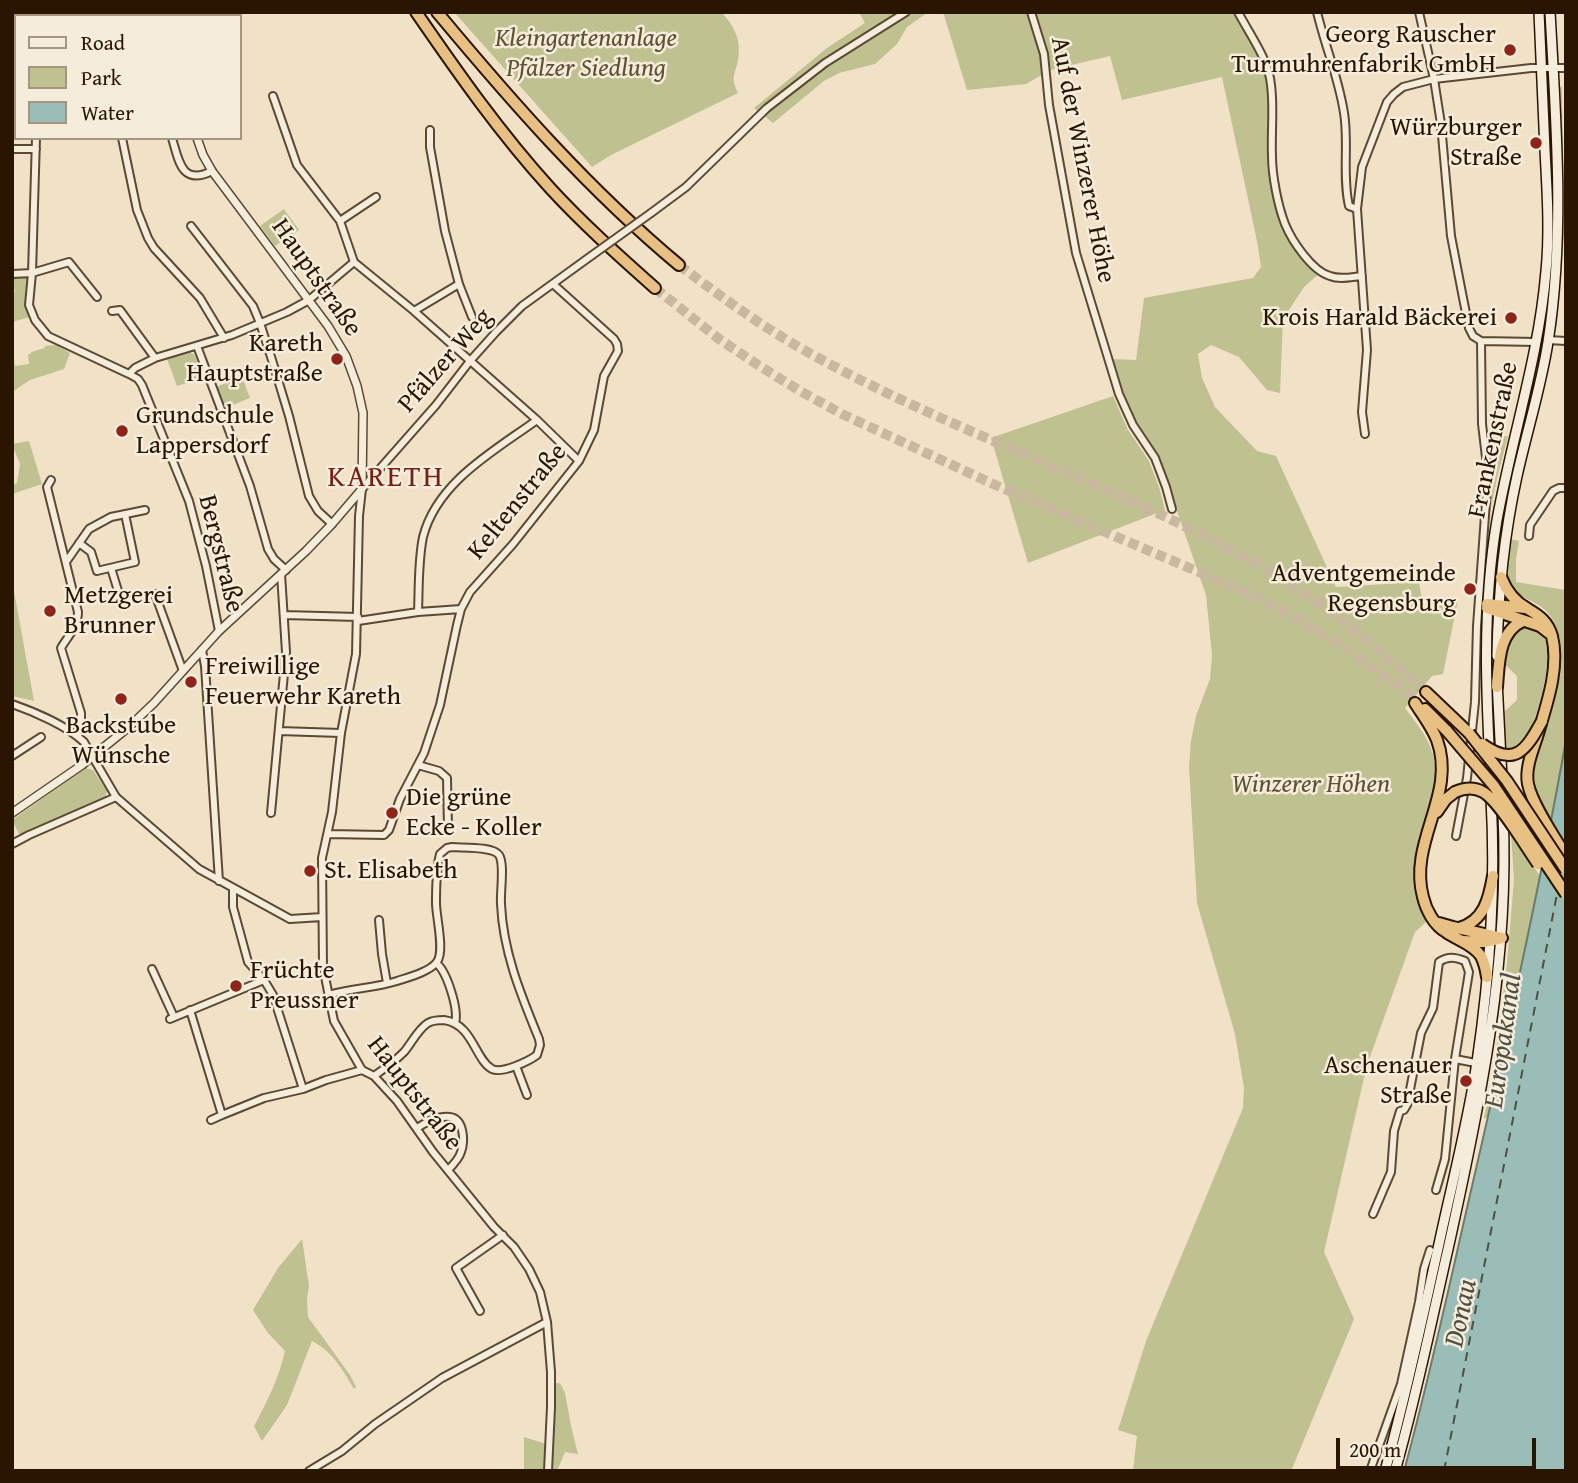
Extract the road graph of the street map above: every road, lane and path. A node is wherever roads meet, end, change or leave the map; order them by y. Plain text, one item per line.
1 (416, 12) edge
2 (438, 12) edge
3 (906, 12) edge
4 (1031, 12) edge
5 (1238, 12) edge
6 (1317, 12) edge
7 (1419, 12) edge
8 (1539, 12) edge
9 (1550, 12) edge
10 (1541, 68) junction
11 (1553, 68) junction
12 (1566, 68) edge
13 (1434, 79) junction
14 (273, 96) dead end
15 (430, 130) dead end
16 (36, 140) edge
17 (122, 140) edge
18 (173, 140) edge
19 (198, 140) edge
20 (12, 149) edge
21 (36, 149) junction
22 (212, 171) junction
23 (376, 197) dead end
24 (1357, 209) junction
25 (340, 221) junction
26 (191, 226) dead end
27 (354, 262) junction
28 (679, 265) tunnel mouth
29 (32, 273) junction
30 (12, 274) edge
31 (1362, 276) junction
32 (459, 284) junction
33 (553, 284) junction
34 (655, 288) tunnel mouth
35 (97, 297) dead end
36 (309, 300) junction
37 (112, 311) dead end
38 (414, 311) junction
39 (472, 317) dead end
40 (260, 323) junction
41 (224, 338) junction
42 (1548, 340) junction
43 (1481, 341) junction
44 (1566, 341) edge
45 (1537, 342) junction
46 (197, 346) junction
47 (155, 358) junction
48 (470, 361) junction
49 (129, 374) junction
50 (537, 420) junction
51 (1365, 434) dead end
52 (579, 461) junction
53 (51, 480) dead end
54 (1566, 488) edge
55 (362, 489) junction
56 (1172, 509) dead end
57 (145, 510) dead end
58 (125, 514) junction
59 (332, 524) junction
60 (1529, 536) dead end
61 (79, 543) junction
62 (66, 562) junction
63 (111, 568) junction
64 (283, 572) junction
65 (1501, 577) junction
66 (119, 594) dead end
67 (155, 594) dead end
68 (1493, 608) junction
69 (461, 609) junction
70 (1527, 609) junction
71 (418, 612) junction
72 (284, 615) junction
73 (358, 619) junction
74 (1523, 621) junction
75 (219, 631) junction
76 (1552, 638) junction
77 (202, 650) junction
78 (183, 671) junction
79 (1497, 687) junction
80 (1426, 692) tunnel mouth
81 (12, 704) edge
82 (1542, 721) junction
83 (279, 731) junction
84 (341, 733) junction
85 (1469, 733) junction
86 (78, 736) junction
87 (41, 737) dead end
88 (13, 755) edge
89 (92, 757) junction
90 (418, 765) junction
91 (116, 797) junction
92 (12, 813) edge
93 (271, 813) dead end
94 (1430, 823) junction
95 (448, 828) dead end
96 (328, 834) junction
97 (1456, 836) dead end
98 (12, 844) edge
99 (1566, 856) edge
100 (1566, 870) edge
101 (1493, 876) junction
102 (219, 881) junction
103 (233, 888) junction
104 (1566, 894) edge
105 (1566, 903) edge
106 (322, 917) junction
107 (379, 920) dead end
108 (1433, 920) junction
109 (1458, 928) junction
110 (1494, 938) junction
111 (1463, 941) junction
112 (436, 963) junction
113 (152, 969) dead end
114 (1488, 977) junction
115 (264, 980) junction
116 (387, 983) junction
117 (328, 995) junction
118 (190, 1010) junction
119 (455, 1023) junction
120 (1455, 1059) junction
121 (1481, 1064) junction
122 (516, 1066) junction
123 (362, 1070) junction
124 (374, 1076) junction
125 (303, 1089) junction
126 (527, 1095) dead end
127 (222, 1115) junction
128 (211, 1120) dead end
129 (417, 1128) junction
130 (448, 1170) junction
131 (1436, 1190) dead end
132 (1373, 1214) dead end
133 (503, 1235) junction
134 (1430, 1250) dead end
135 (480, 1311) dead end
136 (547, 1322) junction
137 (309, 1471) edge
138 (548, 1471) edge
139 (1370, 1471) edge
140 (1385, 1471) edge
141 (1395, 1471) edge

1 - 34 highway
2 - 28 highway
3 - 33 street, Pfälzer Weg, bridge
4 - 56 street, Auf der Winzerer Höhe
5 - 31 street
6 - 24 street
7 - 13 street
8 - 10 main road, Frankenstraße
9 - 11 main road, Frankenstraße
10 - 11 street
10 - 13 street
10 - 45 main road, Frankenstraße
11 - 12 street
11 - 42 main road, Frankenstraße
13 - 24 street
13 - 43 street
14 - 25 street
15 - 32 street
16 - 21 street, Bergstraße
17 - 41 street
18 - 22 street
19 - 22 street, Hauptstraße
20 - 21 street
21 - 29 street, Bergstraße
22 - 36 street, Hauptstraße
23 - 25 street
24 - 31 street
25 - 27 street
26 - 40 street
27 - 36 street
27 - 38 street
29 - 30 street
29 - 35 street
29 - 49 street, Bergstraße
31 - 51 street
32 - 38 street
32 - 39 street
33 - 48 street, Pfälzer Weg
33 - 52 street, Keltenstraße
36 - 40 street
36 - 55 street, Hauptstraße
37 - 47 street
38 - 48 street
40 - 41 street
40 - 59 street
41 - 46 street
42 - 44 street
42 - 65 main road, Frankenstraße
43 - 45 street
43 - 97 street
45 - 68 main road, Frankenstraße
46 - 47 street
46 - 64 street
47 - 49 street
48 - 50 street
48 - 55 street, Pfälzer Weg
49 - 75 street, Bergstraße
50 - 52 street
50 - 71 street
52 - 69 street, Keltenstraße
53 - 62 street
54 - 60 street
55 - 59 street, Pfälzer Weg
55 - 73 street, Hauptstraße
57 - 58 street
58 - 61 street
58 - 63 street
59 - 64 street, Pfälzer Weg
61 - 62 street
61 - 63 street
62 - 86 street
63 - 66 street
64 - 72 street
64 - 75 street, Pfälzer Weg
65 - 68 main road, Frankenstraße
65 - 70 highway
67 - 78 street
68 - 70 highway
68 - 74 highway
68 - 79 main road, Frankenstraße
68 - 101 main road, Frankenstraße
69 - 71 street
69 - 90 street, Keltenstraße
70 - 76 highway
71 - 73 street
72 - 73 street
72 - 83 street
73 - 84 street, Hauptstraße
74 - 76 highway
74 - 79 highway
75 - 77 street, Pfälzer Weg
76 - 82 highway
77 - 78 street, Pfälzer Weg
77 - 102 street, Bergstraße
78 - 89 street, Pfälzer Weg
79 - 110 main road, Frankenstraße
80 - 85 highway
81 - 86 street
82 - 85 highway, bridge
82 - 99 highway, bridge
83 - 84 street
83 - 93 street
84 - 96 street, Hauptstraße
85 - 100 highway, bridge
86 - 89 street
87 - 88 street
89 - 91 street
89 - 92 street, Pfälzer Weg
90 - 95 street
90 - 96 street, Keltenstraße
91 - 98 street
91 - 102 street
94 - 104 highway, bridge
94 - 105 highway, bridge
94 - 108 highway
96 - 106 street, Hauptstraße
101 - 109 highway
101 - 110 main road, Frankenstraße
102 - 103 street
103 - 106 street
103 - 115 street
106 - 117 street, Hauptstraße
107 - 116 street
108 - 109 highway
108 - 111 highway
109 - 110 highway
110 - 111 highway
110 - 114 main road
110 - 121 main road
111 - 114 highway
112 - 116 street
112 - 119 street
112 - 122 street
113 - 118 street
114 - 121 main road
115 - 118 street
115 - 125 street
116 - 117 street
117 - 123 street, Hauptstraße
118 - 127 street
119 - 122 street
119 - 124 street
120 - 121 street
120 - 131 street
120 - 132 street
121 - 140 main road
121 - 141 main road
122 - 126 street
123 - 124 street, Hauptstraße
123 - 125 street
124 - 129 street, Hauptstraße
125 - 127 street
127 - 128 street
129 - 130 street, Hauptstraße
129 - 130 street
130 - 133 street, Hauptstraße
133 - 135 street
133 - 136 street, Hauptstraße
134 - 139 street
136 - 137 street
136 - 138 street, Hauptstraße

